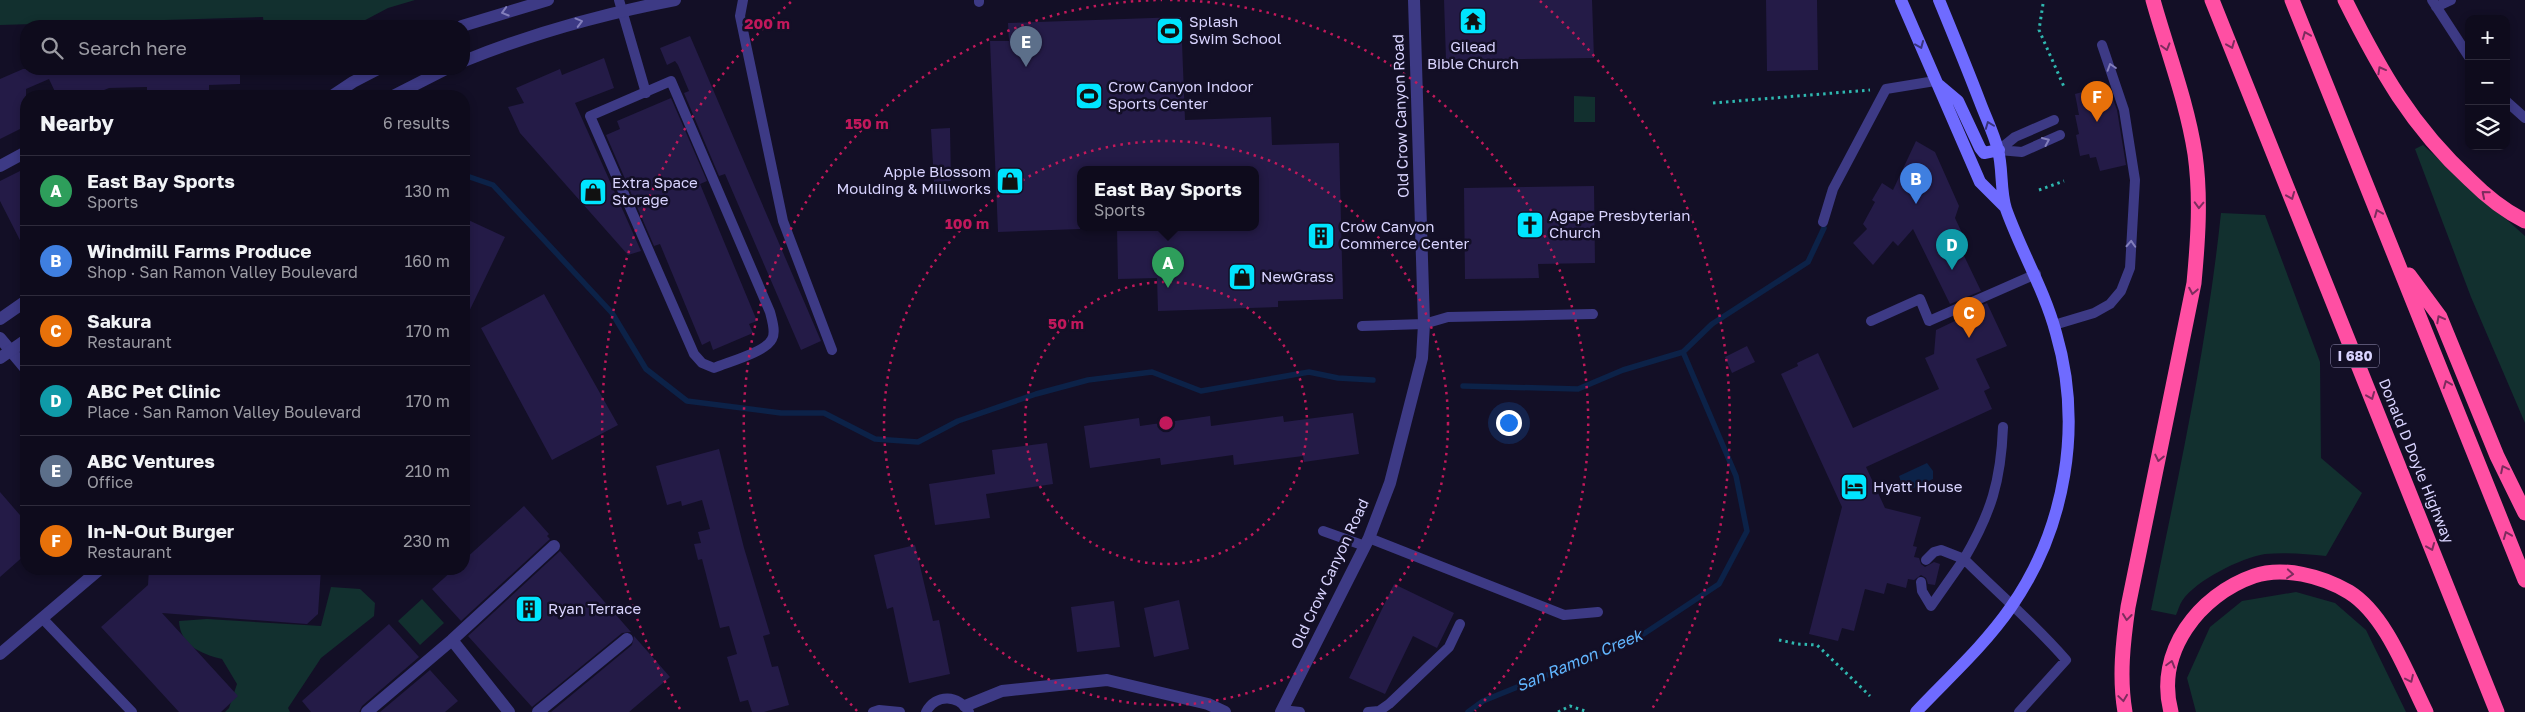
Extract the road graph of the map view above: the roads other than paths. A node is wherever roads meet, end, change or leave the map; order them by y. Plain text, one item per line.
1 (548, 0) edge
2 (675, 0) edge
3 (743, 0) edge
4 (1414, 0) edge
5 (1900, 0) edge
6 (1939, 0) edge
7 (2153, 0) edge
8 (2212, 0) edge
9 (2292, 0) edge
10 (2345, 0) edge
11 (2451, 0) edge
12 (2434, 4) edge
13 (620, 6) edge
14 (470, 24) edge
15 (2102, 45) dead end
16 (2465, 51) edge
17 (470, 60) edge
18 (366, 75) edge
19 (434, 75) edge
20 (1935, 81) junction
21 (341, 90) edge
22 (405, 90) edge
23 (646, 93) junction
24 (2510, 105) edge
25 (2525, 118) edge
26 (2054, 120) dead end
27 (2060, 136) dead end
28 (1998, 150) junction
29 (20, 155) edge
30 (0, 166) edge
31 (2006, 207) junction
32 (2525, 221) edge
33 (1823, 222) dead end
34 (2397, 258) junction
35 (2036, 274) junction
36 (20, 306) edge
37 (1593, 314) dead end
38 (0, 319) edge
39 (1871, 321) dead end
40 (1424, 324) junction
41 (2054, 325) junction
42 (1362, 326) dead end
43 (0, 338) edge
44 (20, 344) edge
45 (832, 350) dead end
46 (4, 354) edge
47 (20, 365) edge
48 (2003, 427) dead end
49 (2525, 512) edge
50 (1323, 531) dead end
51 (1367, 542) junction
52 (554, 546) dead end
53 (1964, 559) junction
54 (1926, 560) dead end
55 (93, 575) edge
56 (2525, 580) edge
57 (1921, 582) dead end
58 (2012, 606) junction
59 (1598, 612) dead end
60 (42, 618) junction
61 (1460, 624) dead end
62 (627, 639) dead end
63 (452, 640) junction
64 (0, 654) edge
65 (967, 709) edge
66 (1282, 711) edge
67 (132, 712) edge
68 (367, 712) edge
69 (509, 712) edge
70 (538, 712) edge
71 (873, 712) edge
72 (900, 712) edge
73 (926, 712) edge
74 (1225, 712) edge
75 (1300, 712) edge
76 (1368, 712) edge
77 (1916, 712) edge
78 (2019, 712) edge
79 (2125, 712) edge
80 (2170, 712) edge
81 (2426, 712) edge
82 (2497, 712) edge

1 -> 14 street
2 - 13 street
3 - 45 lane
4 - 40 street, Old Crow Canyon Road
5 -> 20 main road
28 -> 6 main road
7 -> 79 highway
8 -> 82 highway, Donald D Doyle Highway / I 680
34 -> 9 highway
32 -> 10 highway
11 - 12 lane
12 - 16 lane
17 -> 13 street
13 - 23 lane
41 -> 15 lane
18 - 21 street
19 - 22 street
20 - 28 main road
20 - 31 main road
20 - 33 lane
23 - 23 lane
24 - 25 lane
26 - 28 lane
28 -> 27 lane
28 - 31 main road
29 - 30 street
31 - 35 main road
49 -> 34 highway
56 -> 34 highway
35 - 39 lane
35 - 41 main road
36 - 38 street
37 - 40 lane
40 - 42 lane
40 - 51 street, Old Crow Canyon Road
41 - 58 main road
43 - 46 street
44 - 46 street
46 - 47 street
48 - 53 lane
50 - 51 lane
51 - 59 lane
51 - 66 street, Old Crow Canyon Road
52 - 63 street
53 - 54 lane
53 - 57 lane
53 - 58 lane
55 - 60 street
58 - 77 main road
58 - 78 lane
60 - 64 street
60 - 67 lane
61 - 76 lane
62 - 70 street
63 - 68 street
63 - 69 street
65 - 73 lane
65 - 74 street
66 - 75 lane
71 - 72 lane
80 -> 81 highway

